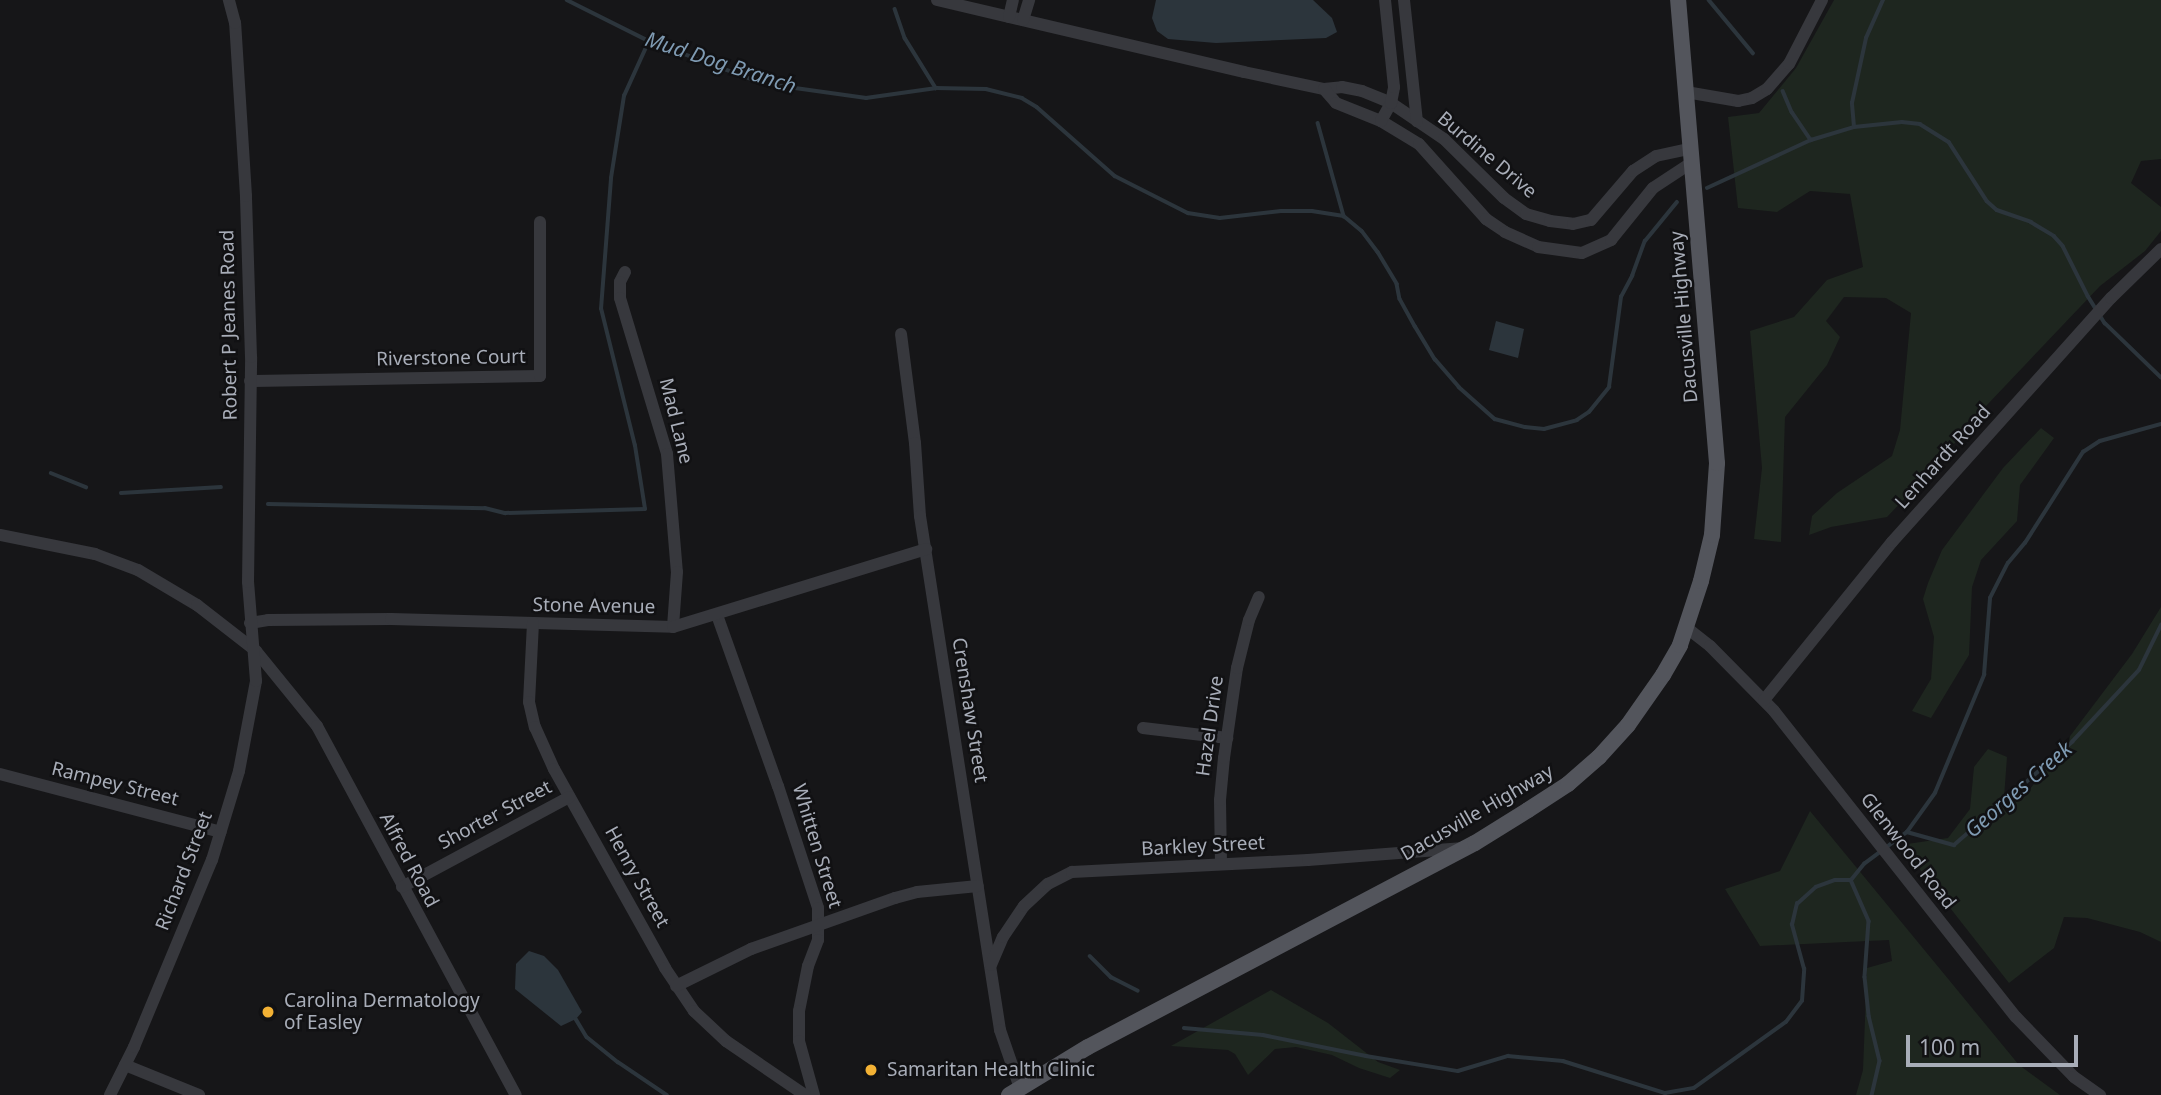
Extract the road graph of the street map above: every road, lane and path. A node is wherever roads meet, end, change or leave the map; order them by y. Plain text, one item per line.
1 (229, 0) edge
2 (937, 0) edge
3 (1013, 0) edge
4 (1029, 0) edge
5 (1385, 0) edge
6 (1404, 0) edge
7 (1678, 0) edge
8 (1822, 0) edge
9 (1009, 17) junction
10 (1023, 20) junction
11 (1324, 89) junction
12 (1686, 92) junction
13 (1391, 103) junction
14 (1381, 121) junction
15 (1417, 121) junction
16 (1691, 156) junction
17 (540, 222) dead end
18 (2161, 249) edge
19 (625, 272) dead end
20 (901, 334) dead end
21 (250, 381) junction
22 (0, 535) edge
23 (926, 549) junction
24 (1259, 597) dead end
25 (717, 615) junction
26 (250, 623) junction
27 (533, 624) junction
28 (673, 626) junction
29 (1687, 628) junction
30 (256, 651) junction
31 (1764, 700) junction
32 (1143, 728) dead end
33 (1227, 738) junction
34 (1, 777) edge
35 (569, 797) junction
36 (221, 832) junction
37 (1464, 848) junction
38 (1221, 864) junction
39 (978, 886) junction
40 (402, 887) junction
41 (820, 925) junction
42 (991, 965) junction
43 (676, 986) junction
44 (125, 1065) junction
45 (1014, 1091) edge
46 (110, 1095) edge
47 (198, 1095) edge
48 (516, 1095) edge
49 (806, 1095) edge
50 (814, 1095) edge
51 (2100, 1095) edge

1 - 21 street, Robert P Jeanes Road
2 - 9 street, Burdine Drive
3 - 9 street
4 - 10 street
5 - 13 street
6 - 15 street
7 - 12 main road, Dacusville Highway
8 - 12 street
9 - 10 street, Burdine Drive
10 - 11 street, Burdine Drive
11 - 13 street, Burdine Drive
11 - 14 street, Burdine Drive
12 - 16 main road, Dacusville Highway
13 - 14 street
13 - 15 street, Burdine Drive
14 - 16 street, Burdine Drive
15 - 16 street, Burdine Drive
16 - 29 main road, Dacusville Highway
17 - 21 street, Riverstone Court
18 - 31 street, Lenhardt Road
19 - 28 street, Mad Lane
20 - 23 street, Crenshaw Street
21 - 26 street, Robert P Jeanes Road
22 - 30 street
23 - 25 street, Stone Avenue
23 - 39 street, Crenshaw Street
24 - 33 street, Hazel Drive
25 - 28 street, Stone Avenue
25 - 41 street, Whitten Street
26 - 27 street, Stone Avenue
26 - 30 street, Robert P Jeanes Road
27 - 28 street, Stone Avenue
27 - 35 street, Henry Street
29 - 31 street, Glenwood Road
29 - 37 main road, Dacusville Highway
30 - 36 street, Richard Street
30 - 40 street, Alfred Road
31 - 51 street, Glenwood Road
32 - 33 street
33 - 38 street, Hazel Drive
34 - 36 street, Rampey Street
35 - 40 street, Shorter Street
35 - 43 street, Henry Street
36 - 44 street, Richard Street
37 - 38 street, Barkley Street
37 - 45 main road, Dacusville Highway
38 - 42 street, Barkley Street
39 - 41 street
39 - 42 street, Crenshaw Street
40 - 48 street, Alfred Road
41 - 43 street
41 - 50 street, Whitten Street
42 - 45 street, Crenshaw Street
43 - 49 street, Henry Street
44 - 46 street, Richard Street
44 - 47 street

